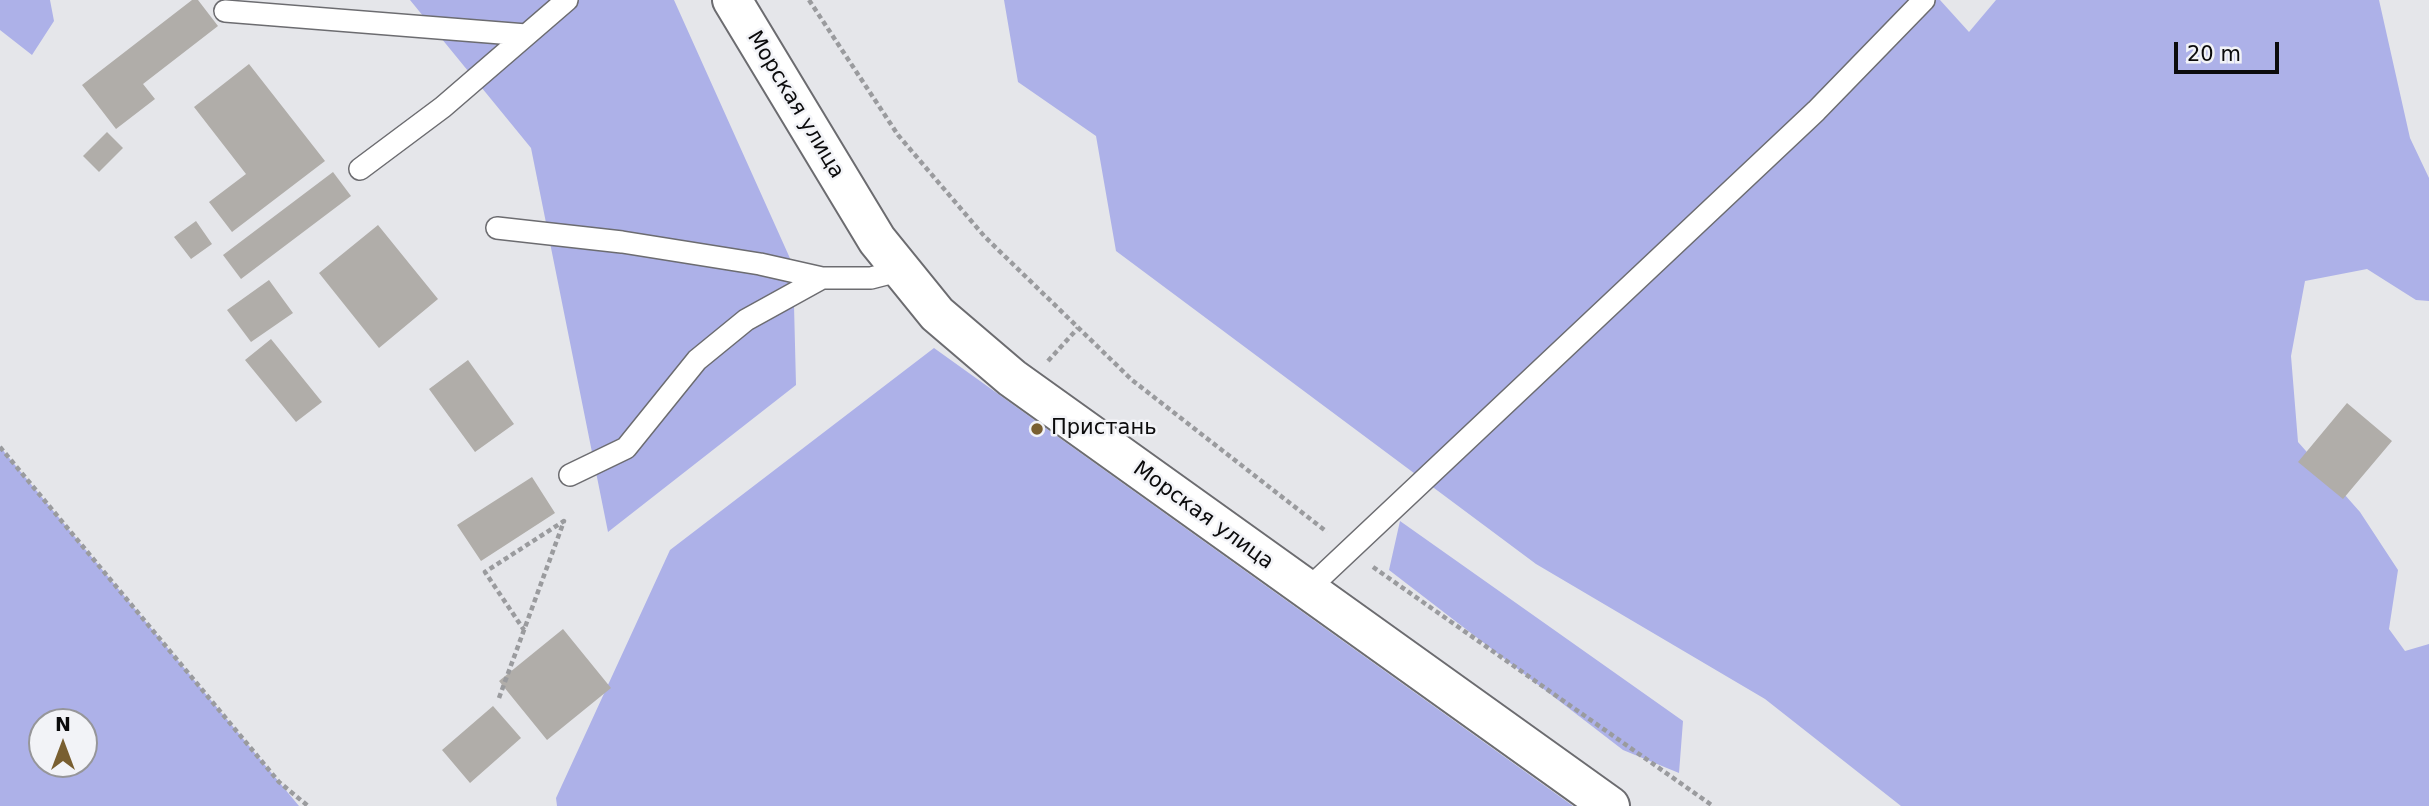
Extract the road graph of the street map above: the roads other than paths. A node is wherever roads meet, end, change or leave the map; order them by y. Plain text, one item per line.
1 (567, 0) edge
2 (732, 0) edge
3 (1924, 0) edge
4 (225, 11) dead end
5 (526, 35) junction
6 (360, 169) dead end
7 (497, 228) dead end
8 (902, 270) junction
9 (822, 278) junction
10 (570, 475) dead end
11 (1306, 591) junction
12 (1610, 806) edge

1 - 5 lane
2 - 8 street, Морская улица
3 - 11 lane
4 - 5 lane
5 - 6 lane
7 - 9 lane
8 - 9 lane
8 - 11 street, Морская улица
9 - 10 lane
11 - 12 street, Морская улица

